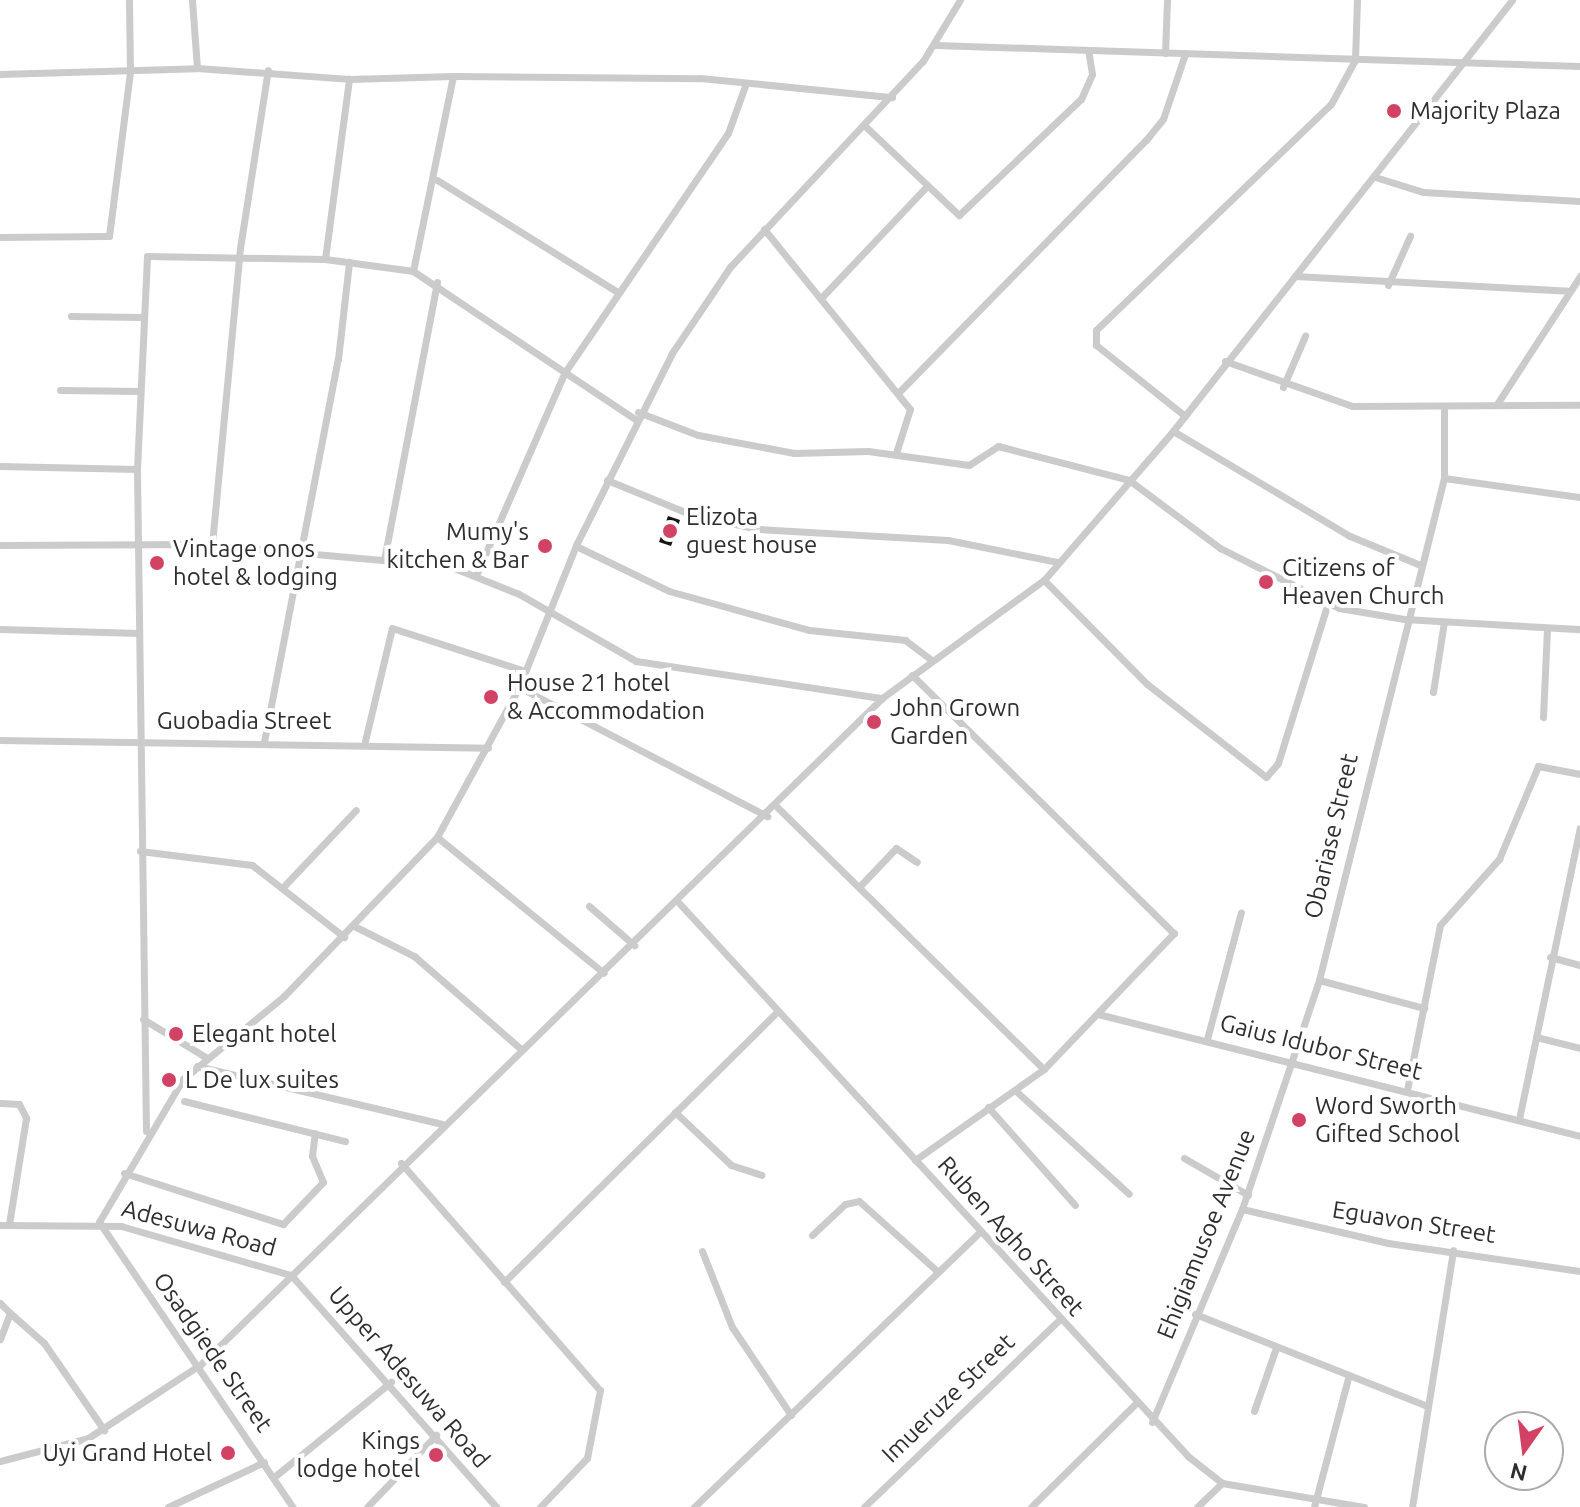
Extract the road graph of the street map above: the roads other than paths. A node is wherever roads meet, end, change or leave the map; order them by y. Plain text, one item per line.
1 (129, 0) edge
2 (192, 0) edge
3 (960, 0) edge
4 (1167, 0) edge
5 (1357, 0) edge
6 (1512, 0) edge
7 (936, 45) junction
8 (1088, 50) junction
9 (1165, 53) junction
10 (1185, 54) junction
11 (1355, 60) junction
12 (1468, 63) junction
13 (1580, 66) edge
14 (197, 68) junction
15 (268, 70) junction
16 (130, 72) junction
17 (0, 74) edge
18 (453, 76) junction
19 (349, 79) junction
20 (746, 83) junction
21 (892, 97) junction
22 (864, 125) junction
23 (1375, 177) junction
24 (437, 180) junction
25 (927, 186) junction
26 (1580, 201) edge
27 (764, 229) junction
28 (1410, 236) dead end
29 (0, 237) edge
30 (240, 255) junction
31 (325, 259) junction
32 (349, 262) junction
33 (413, 271) junction
34 (1295, 276) junction
35 (1580, 276) edge
36 (437, 282) junction
37 (1388, 285) junction
38 (616, 291) junction
39 (1569, 291) junction
40 (822, 297) junction
41 (71, 316) dead end
42 (142, 317) junction
43 (1305, 336) dead end
44 (1225, 361) junction
45 (565, 372) junction
46 (1283, 387) junction
47 (60, 390) dead end
48 (140, 391) junction
49 (899, 392) junction
50 (1497, 404) junction
51 (1580, 405) edge
52 (1444, 407) junction
53 (636, 416) junction
54 (1185, 416) junction
55 (1173, 431) junction
56 (896, 453) junction
57 (0, 466) edge
58 (137, 469) junction
59 (1444, 478) junction
60 (607, 480) junction
61 (1129, 480) junction
62 (1580, 497) edge
63 (212, 544) junction
64 (0, 545) edge
65 (137, 545) junction
66 (576, 546) junction
67 (298, 557) junction
68 (384, 560) junction
69 (1057, 562) junction
70 (1418, 564) junction
71 (477, 573) junction
72 (1044, 580) junction
73 (1328, 602) junction
74 (549, 614) junction
75 (1404, 619) junction
76 (1444, 622) junction
77 (1547, 628) junction
78 (0, 629) edge
79 (1580, 629) edge
80 (139, 633) junction
81 (932, 660) junction
82 (525, 671) junction
83 (912, 675) junction
84 (519, 687) junction
85 (1433, 692) dead end
86 (882, 698) junction
87 (1543, 717) dead end
88 (0, 740) edge
89 (141, 741) junction
90 (365, 741) junction
91 (264, 742) junction
92 (488, 748) junction
93 (1580, 774) edge
94 (777, 807) junction
95 (356, 810) dead end
96 (767, 816) junction
97 (1580, 828) edge
98 (437, 837) junction
99 (140, 851) junction
100 (917, 862) dead end
101 (285, 885) junction
102 (860, 886) junction
103 (679, 903) junction
104 (589, 906) dead end
105 (1241, 912) dead end
106 (356, 927) junction
107 (344, 937) junction
108 (634, 945) junction
109 (1550, 957) junction
110 (1580, 965) edge
111 (604, 973) junction
112 (1319, 980) junction
113 (1424, 1008) junction
114 (778, 1011) junction
115 (1098, 1014) junction
116 (143, 1019) junction
117 (1536, 1037) junction
118 (1207, 1039) junction
119 (1580, 1048) edge
120 (522, 1050) junction
121 (207, 1058) junction
122 (1292, 1060) junction
123 (197, 1066) junction
124 (1044, 1069) junction
125 (1407, 1090) junction
126 (1017, 1092) junction
127 (184, 1101) dead end
128 (0, 1103) edge
129 (988, 1107) junction
130 (675, 1112) junction
131 (1519, 1119) junction
132 (442, 1124) junction
133 (146, 1133) junction
134 (315, 1133) junction
135 (1580, 1136) edge
136 (345, 1141) dead end
137 (1184, 1158) dead end
138 (915, 1160) junction
139 (401, 1163) junction
140 (124, 1173) junction
141 (761, 1175) dead end
142 (1129, 1194) dead end
143 (1248, 1195) junction
144 (1075, 1205) dead end
145 (1242, 1209) junction
146 (99, 1222) junction
147 (4, 1224) edge
148 (978, 1234) junction
149 (812, 1235) dead end
150 (1453, 1250) junction
151 (702, 1251) dead end
152 (937, 1271) junction
153 (1580, 1271) edge
154 (291, 1275) junction
155 (504, 1282) junction
156 (0, 1305) edge
157 (10, 1313) junction
158 (1195, 1314) junction
159 (1060, 1319) junction
160 (0, 1339) edge
161 (1276, 1348) junction
162 (201, 1364) junction
163 (1348, 1378) junction
164 (391, 1382) junction
165 (1134, 1405) junction
166 (1425, 1405) junction
167 (1254, 1411) dead end
168 (791, 1415) junction
169 (1152, 1422) junction
170 (104, 1430) junction
171 (436, 1435) junction
172 (0, 1461) edge
173 (264, 1462) junction
174 (274, 1477) junction
175 (1222, 1483) junction
176 (489, 1499) junction
177 (1317, 1504) edge
178 (168, 1507) edge
179 (293, 1507) edge
180 (367, 1507) edge
181 (480, 1507) edge
182 (496, 1507) edge
183 (540, 1507) edge
184 (694, 1507) edge
185 (864, 1507) edge
186 (1031, 1507) edge
187 (1197, 1507) edge
188 (1364, 1507) edge
189 (1412, 1507) edge

1 - 16 street
2 - 14 street
3 - 7 street
4 - 9 street
5 - 11 street
6 - 12 street
7 - 8 street
7 - 21 street
8 - 9 street
8 - 25 street
9 - 10 street
10 - 11 street
10 - 49 street
11 - 12 street
11 - 54 street
12 - 13 street
12 - 23 street
14 - 15 street
14 - 16 street
15 - 19 street
15 - 30 street
16 - 17 street
16 - 29 street
18 - 19 street
18 - 20 street
18 - 24 street
19 - 31 street
20 - 21 street
20 - 38 street
21 - 22 street
22 - 25 street
22 - 27 street
23 - 26 street
23 - 34 street
24 - 33 street
24 - 38 street
25 - 40 street
27 - 40 street
27 - 53 street
28 - 37 street
30 - 31 street
30 - 42 street
30 - 63 street
31 - 32 street
32 - 33 street
32 - 67 street
33 - 36 street
34 - 37 street
34 - 44 street
35 - 39 street
36 - 45 street
36 - 68 street
37 - 39 street
38 - 45 street
39 - 50 street
40 - 49 street
41 - 42 street
42 - 48 street
43 - 46 street
44 - 46 street
44 - 54 street
45 - 53 street
45 - 71 street
46 - 52 street
47 - 48 street
48 - 58 street
49 - 56 street
50 - 51 street
50 - 52 street
52 - 59 street, Obariase Street
53 - 56 street
53 - 60 street
54 - 55 street
55 - 61 street
55 - 70 street
56 - 61 street
57 - 58 street
58 - 65 street
59 - 62 street
59 - 70 street, Obariase Street
60 - 66 street
60 - 69 street
61 - 69 street
61 - 73 street
63 - 65 street
63 - 67 street
64 - 65 street
65 - 80 street
66 - 74 street
66 - 81 street
67 - 68 street
67 - 91 street
68 - 71 street
69 - 72 street
70 - 75 street, Obariase Street
71 - 74 street
72 - 73 street
72 - 81 street
73 - 75 street
74 - 82 street
74 - 86 street
75 - 76 street
75 - 112 street, Obariase Street
76 - 77 street
76 - 85 street
77 - 79 street
77 - 87 street
78 - 80 street
80 - 89 street
81 - 83 street
82 - 84 street
82 - 90 street
83 - 86 street
83 - 115 street
84 - 92 street
84 - 96 street
86 - 94 street
88 - 89 street, Guobadia Street
89 - 91 street, Guobadia Street
89 - 99 street
90 - 91 street, Guobadia Street
90 - 92 street, Guobadia Street
92 - 98 street
93 - 113 street
94 - 96 street
94 - 102 street
95 - 101 street
96 - 103 street
97 - 109 street
98 - 106 street
98 - 111 street
99 - 101 street
99 - 116 street
100 - 102 street
101 - 107 street
102 - 124 street
103 - 108 street
103 - 114 street, Ruben Agho Street
104 - 108 street
105 - 118 street
106 - 107 street
106 - 120 street
107 - 121 street
108 - 111 street
109 - 110 street
109 - 117 street
111 - 120 street
112 - 113 street
112 - 122 street, Obariase Street
113 - 125 street
114 - 130 street
114 - 138 street, Ruben Agho Street
115 - 118 street, Gaius Idubor Street
115 - 124 street
116 - 121 street
116 - 133 street
117 - 119 street
117 - 131 street
118 - 122 street, Gaius Idubor Street
120 - 132 street
121 - 123 street
122 - 125 street, Gaius Idubor Street
122 - 143 street, Ehigiamusoe Avenue
123 - 132 street
123 - 133 street
124 - 126 street
125 - 131 street, Gaius Idubor Street
126 - 129 street
126 - 142 street
127 - 134 street
128 - 147 street
129 - 138 street
129 - 144 street
130 - 141 street
130 - 155 street
131 - 135 street, Gaius Idubor Street
132 - 139 street
133 - 140 street
134 - 136 street
134 - 140 street
137 - 143 street
138 - 148 street, Ruben Agho Street
139 - 154 street
139 - 155 street
140 - 146 street
143 - 145 street, Ehigiamusoe Avenue
145 - 150 street, Eguavon Street
145 - 158 street, Ehigiamusoe Avenue
146 - 147 street, Adesuwa Road
146 - 154 street, Adesuwa Road
146 - 162 street, Osadgiede Street
148 - 152 street
148 - 159 street, Ruben Agho Street
149 - 152 street
150 - 153 street, Eguavon Street
150 - 166 street
151 - 168 street
152 - 168 street
154 - 162 street
154 - 164 street, Upper Adesuwa Road
155 - 183 street
156 - 157 street
157 - 160 street
157 - 170 street
158 - 161 street
158 - 169 street, Ehigiamusoe Avenue
159 - 165 street, Ruben Agho Street
159 - 185 street, Imueruze Street
161 - 163 street
161 - 167 street
162 - 170 street
162 - 173 street, Osadgiede Street
163 - 166 street
163 - 177 street
164 - 171 street, Upper Adesuwa Road
164 - 174 street
165 - 169 street, Ruben Agho Street
165 - 186 street
166 - 189 street
168 - 184 street
169 - 175 street, Ruben Agho Street
170 - 172 street
171 - 176 street, Upper Adesuwa Road
171 - 180 street
173 - 174 street, Osadgiede Street
173 - 178 street
174 - 179 street, Osadgiede Street
175 - 177 street
175 - 187 street
176 - 181 street
176 - 182 street, Upper Adesuwa Road
177 - 188 street

